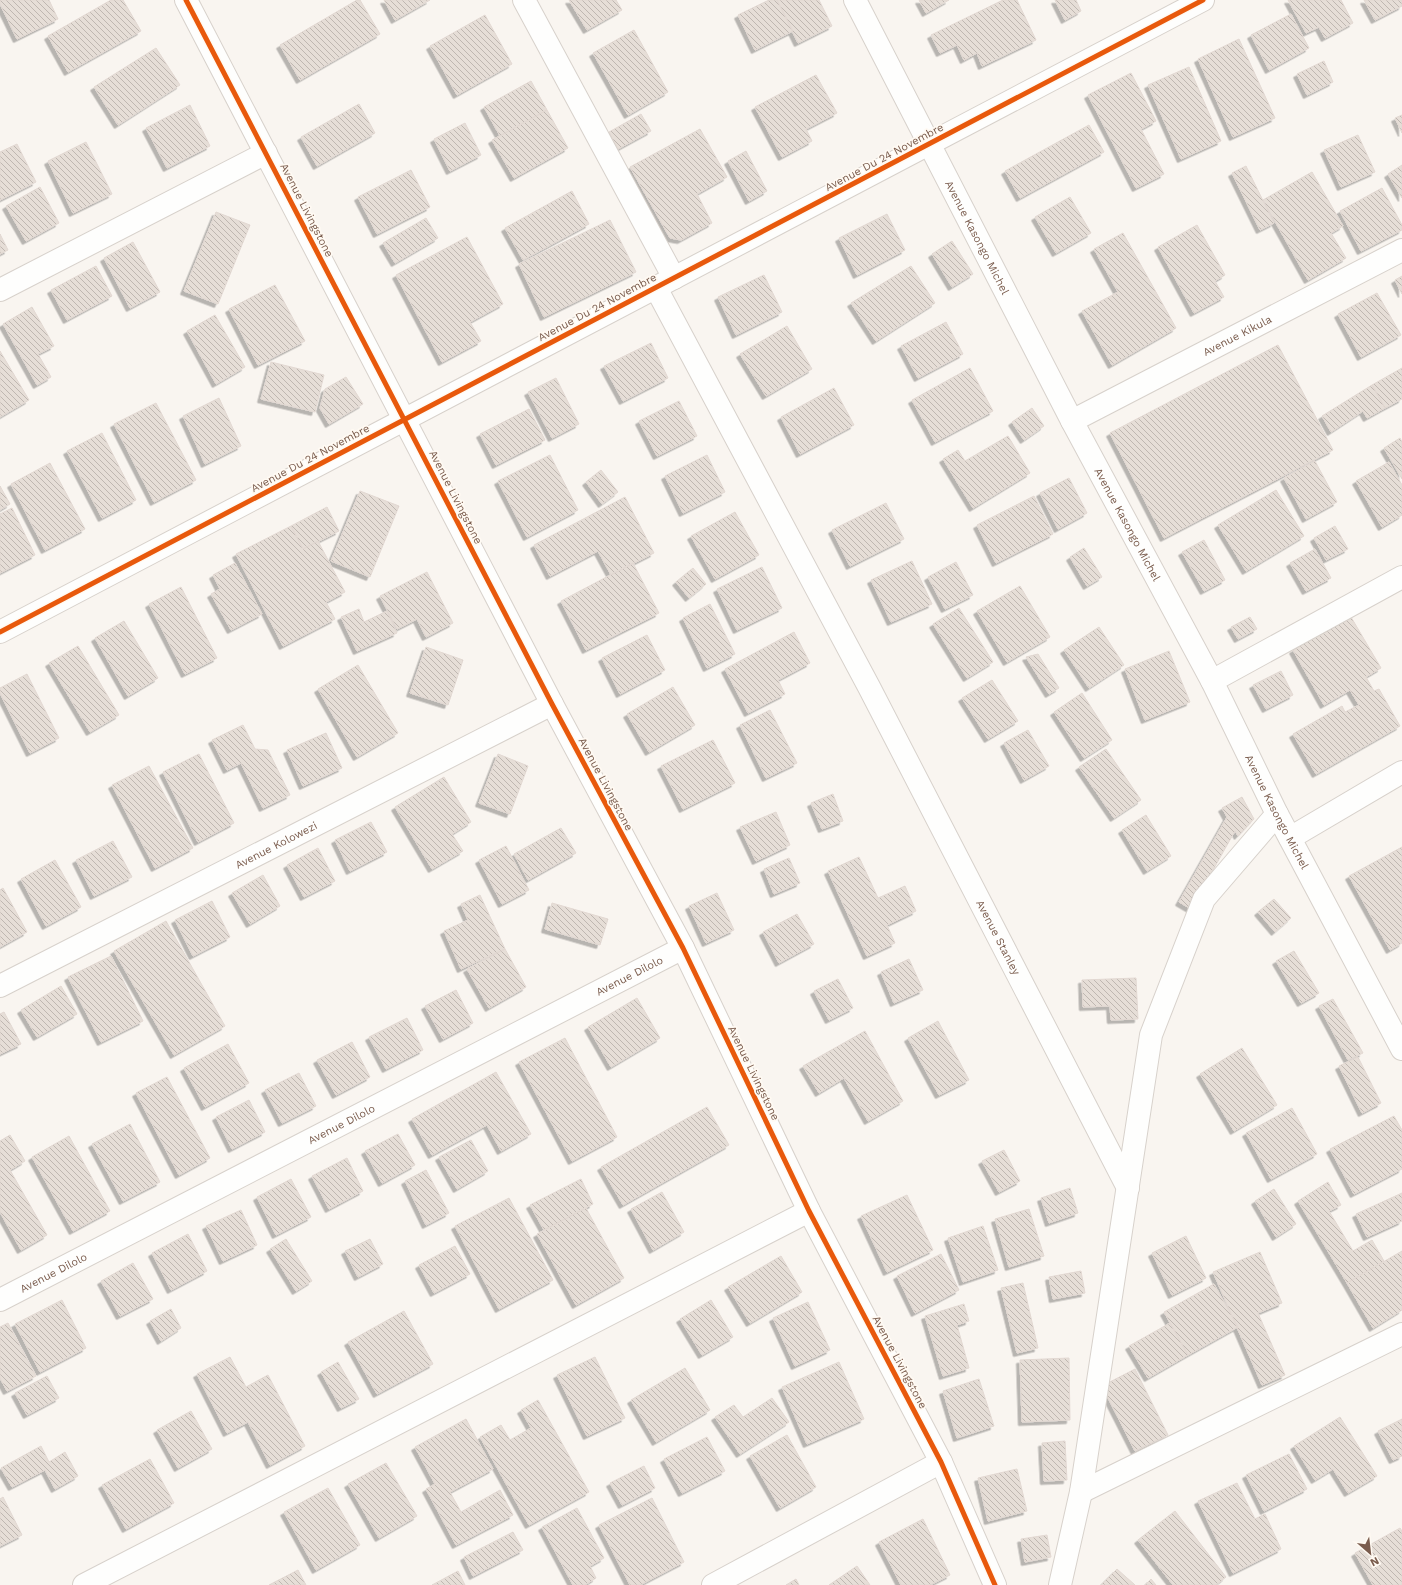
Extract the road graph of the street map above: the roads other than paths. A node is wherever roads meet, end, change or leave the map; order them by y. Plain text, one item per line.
1 (186, 0) edge
2 (524, 0) edge
3 (854, 0) edge
4 (1203, 0) edge
5 (929, 145) junction
6 (266, 153) junction
7 (1402, 250) edge
8 (665, 283) junction
9 (0, 290) edge
10 (405, 419) junction
11 (1072, 421) junction
12 (1402, 577) edge
13 (0, 632) edge
14 (1212, 682) junction
15 (552, 704) junction
16 (1402, 772) edge
17 (1277, 814) junction
18 (1290, 838) junction
19 (683, 948) junction
20 (0, 986) edge
21 (1402, 1049) edge
22 (1128, 1188) junction
23 (809, 1211) junction
24 (0, 1300) edge
25 (1402, 1334) edge
26 (941, 1462) junction
27 (1081, 1492) junction
28 (84, 1585) edge
29 (713, 1585) edge
30 (994, 1585) edge
31 (1060, 1585) edge

1 - 6 street, Avenue Livingstone
2 - 8 street, Avenue Stanley
3 - 5 street, Avenue Kasongo Michel
4 - 5 street, Avenue Du 24 Novembre
5 - 8 street, Avenue Du 24 Novembre
5 - 11 street, Avenue Kasongo Michel
6 - 9 street
6 - 10 street, Avenue Livingstone
7 - 11 street, Avenue Kikula
8 - 10 street, Avenue Du 24 Novembre
8 - 22 street, Avenue Stanley
10 - 13 street, Avenue Du 24 Novembre
10 - 15 street, Avenue Livingstone
11 - 14 street, Avenue Kasongo Michel
12 - 14 street
14 - 17 street, Avenue Kasongo Michel
15 - 19 street, Avenue Livingstone
15 - 20 street, Avenue Kolowezi
16 - 18 street
17 - 18 street, Avenue Kasongo Michel
17 - 22 street
18 - 21 street, Avenue Kasongo Michel
19 - 23 street, Avenue Livingstone
19 - 24 street, Avenue Dilolo
22 - 27 street
23 - 26 street, Avenue Livingstone
23 - 28 street
25 - 27 street
26 - 29 street
26 - 30 street, Avenue Livingstone
27 - 31 street

